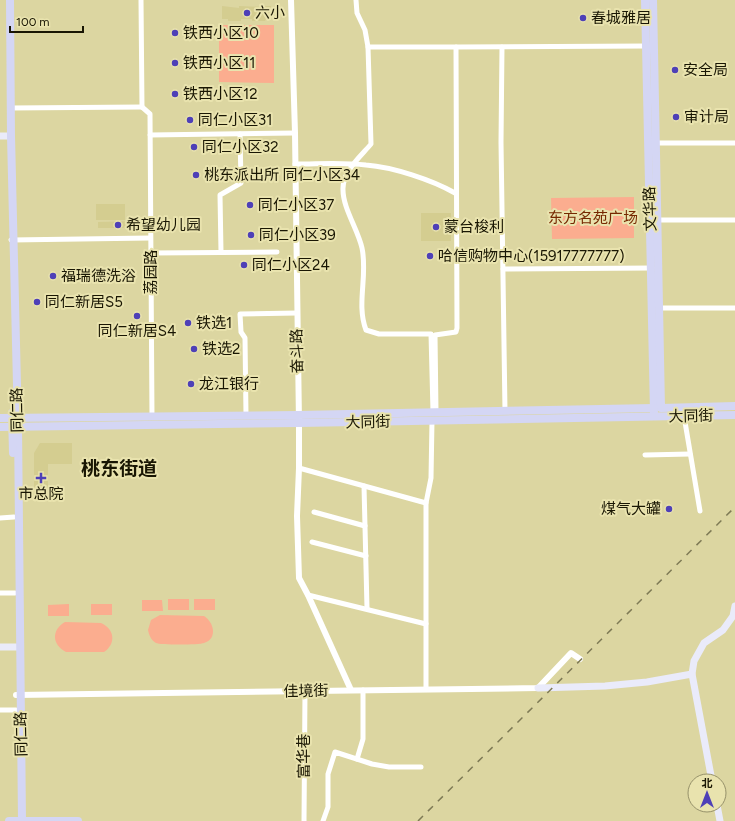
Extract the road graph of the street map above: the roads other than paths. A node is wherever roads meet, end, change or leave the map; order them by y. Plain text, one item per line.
1 (6, 0) edge
2 (10, 0) edge
3 (142, 0) edge
4 (291, 0) edge
5 (356, 0) edge
6 (645, 0) edge
7 (652, 0) edge
8 (646, 46) junction
9 (368, 47) junction
10 (456, 47) junction
11 (502, 47) junction
12 (142, 107) junction
13 (10, 108) junction
14 (150, 134) junction
15 (240, 134) junction
16 (295, 134) junction
17 (0, 136) edge
18 (10, 136) junction
19 (652, 143) junction
20 (735, 143) edge
21 (295, 164) junction
22 (355, 164) junction
23 (456, 193) junction
24 (654, 220) junction
25 (735, 220) edge
26 (150, 238) junction
27 (12, 240) junction
28 (150, 252) junction
29 (221, 252) junction
30 (277, 252) dead end
31 (655, 268) junction
32 (503, 269) junction
33 (659, 308) junction
34 (735, 308) edge
35 (297, 313) junction
36 (735, 406) edge
37 (658, 408) junction
38 (505, 411) junction
39 (435, 412) junction
40 (298, 414) junction
41 (246, 415) junction
42 (735, 415) edge
43 (152, 416) junction
44 (684, 416) junction
45 (658, 417) junction
46 (0, 418) edge
47 (432, 421) junction
48 (15, 422) junction
49 (299, 423) junction
50 (0, 427) edge
51 (645, 454) dead end
52 (690, 454) junction
53 (299, 468) junction
54 (364, 486) junction
55 (426, 503) junction
56 (700, 511) dead end
57 (314, 512) dead end
58 (0, 518) edge
59 (14, 518) junction
60 (365, 526) junction
61 (312, 542) dead end
62 (366, 556) junction
63 (0, 593) edge
64 (15, 593) junction
65 (308, 595) junction
66 (735, 606) edge
67 (366, 608) junction
68 (426, 624) junction
69 (17, 647) junction
70 (0, 648) edge
71 (580, 659) dead end
72 (692, 674) junction
73 (538, 688) junction
74 (426, 689) junction
75 (351, 690) junction
76 (363, 690) junction
77 (305, 691) junction
78 (18, 695) junction
79 (0, 710) edge
80 (16, 710) junction
81 (357, 759) junction
82 (421, 767) dead end
83 (711, 773) edge
84 (9, 821) edge
85 (18, 821) edge
86 (22, 821) edge
87 (78, 821) edge
88 (304, 821) edge
89 (323, 821) edge

1 - 13 main road, 同仁路
2 - 13 main road, 同仁路
3 - 12 street
4 - 16 street, 奋斗路
5 - 9 street
6 - 8 main road, 文华路
7 - 19 main road, 文华路
8 - 11 street
8 - 19 main road, 文华路
9 - 10 street
9 - 22 street
10 - 11 street
10 - 23 street
11 - 32 street
12 - 13 street
12 - 14 street, 荔园路
13 - 18 main road, 同仁路
14 - 15 street
14 - 26 street, 荔园路
15 - 16 street
15 - 29 street
16 - 21 street, 奋斗路
17 - 18 main road
18 - 27 main road, 同仁路
19 - 20 street
19 - 24 main road, 文华路
21 - 22 street
21 - 35 street, 奋斗路
22 - 23 street
22 - 39 street
23 - 39 street
24 - 25 street
24 - 31 main road, 文华路
26 - 27 street
26 - 28 street, 荔园路
27 - 48 main road, 同仁路
28 - 29 street
28 - 43 street, 荔园路
29 - 30 street
31 - 32 street
31 - 33 main road, 文华路
31 - 37 main road, 文华路
32 - 38 street
33 - 34 street
33 - 37 main road, 文华路
35 - 40 street, 奋斗路
35 - 41 street
36 - 37 main road, 大同街
37 - 38 main road, 大同街
37 - 45 main road, 文华路
38 - 39 main road, 大同街
39 - 40 main road, 大同街
40 - 41 main road, 大同街
40 - 49 street, 奋斗路
41 - 43 main road, 大同街
42 - 44 main road, 大同街
43 - 48 main road, 大同街
44 - 45 main road, 大同街
44 - 52 street
45 - 47 main road, 大同街
46 - 48 main road, 大同街
47 - 49 main road, 大同街
47 - 55 street
48 - 49 main road, 大同街
48 - 50 main road, 大同街
48 - 59 main road, 同仁路
48 - 69 main road, 同仁路
49 - 53 street, 奋斗路
51 - 52 street
52 - 56 street
53 - 54 street
53 - 65 street, 奋斗路
54 - 55 street
54 - 60 street
55 - 68 street
57 - 60 street
58 - 59 street
59 - 64 main road, 同仁路
60 - 62 street
61 - 62 street
62 - 67 street
63 - 64 street
64 - 69 main road, 同仁路
65 - 67 street
65 - 75 street, 奋斗路
66 - 72 main road
67 - 68 street
68 - 74 street
69 - 70 main road
69 - 78 main road, 同仁路
71 - 73 street
72 - 73 main road
72 - 83 main road
73 - 74 street, 佳境街
74 - 76 street, 佳境街
75 - 76 street, 佳境街
75 - 77 street, 佳境街
76 - 81 street
77 - 78 street, 佳境街
77 - 88 street, 富华巷
78 - 80 main road, 同仁路
78 - 86 main road, 同仁路
79 - 80 street
80 - 85 main road, 同仁路
81 - 82 street
81 - 89 street
84 - 85 main road
85 - 86 main road
86 - 87 main road

